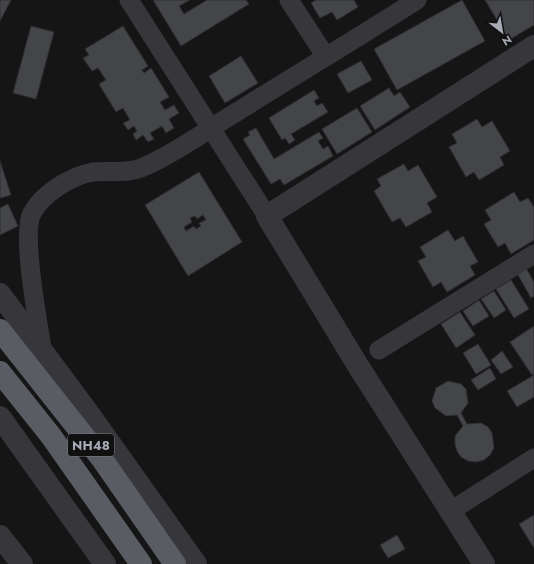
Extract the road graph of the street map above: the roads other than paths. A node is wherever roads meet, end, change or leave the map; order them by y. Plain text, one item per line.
1 (129, 0) edge
2 (289, 0) edge
3 (413, 1) edge
4 (534, 46) edge
5 (326, 57) junction
6 (210, 128) junction
7 (267, 216) junction
8 (534, 254) edge
9 (0, 294) edge
10 (0, 330) edge
11 (42, 348) junction
12 (379, 350) dead end
13 (0, 372) edge
14 (0, 417) edge
15 (534, 458) edge
16 (449, 512) junction
17 (0, 536) edge
18 (22, 564) edge
19 (105, 564) edge
20 (141, 564) edge
21 (175, 564) edge
22 (196, 564) edge
23 (484, 564) edge

1 - 6 street
2 - 5 street
3 - 5 street
4 - 7 street
5 - 6 street
6 - 7 street
6 - 11 street
7 - 16 street
8 - 12 street
9 - 11 street
10 - 21 highway, NH48
11 - 22 street
13 - 20 highway, NH48
14 - 19 street
15 - 16 street
16 - 23 street
17 - 18 street

